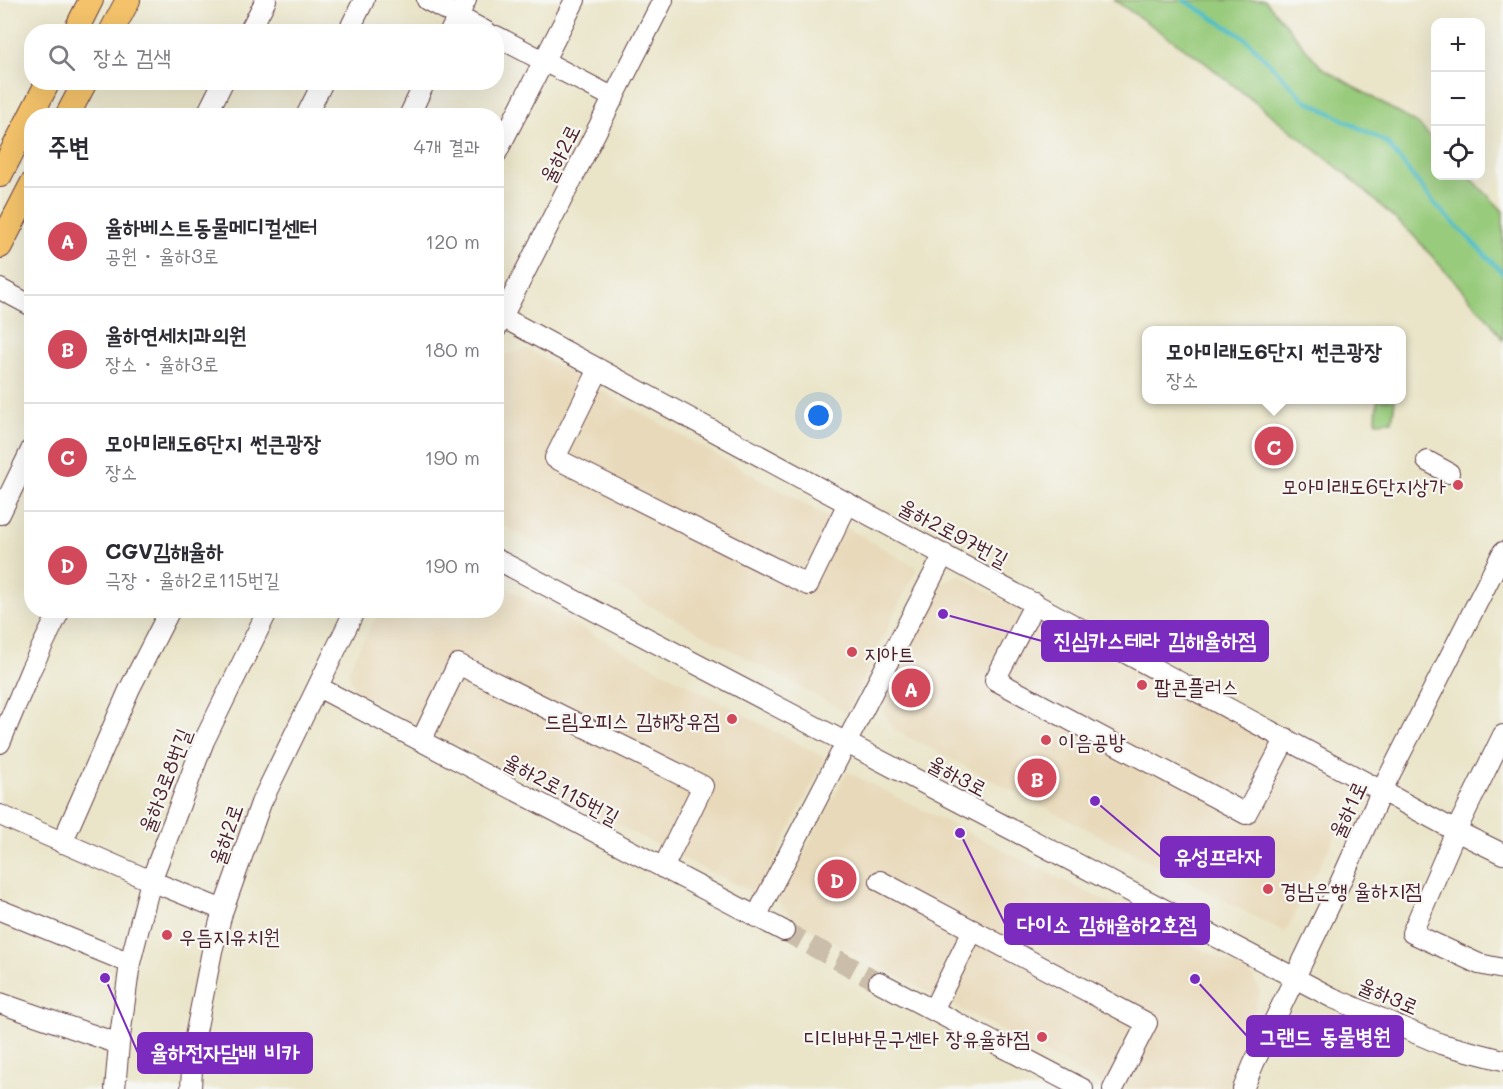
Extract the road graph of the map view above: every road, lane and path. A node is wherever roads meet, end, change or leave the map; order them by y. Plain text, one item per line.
1 (91, 0) edge
2 (128, 0) edge
3 (266, 0) edge
4 (364, 0) edge
5 (427, 0) edge
6 (575, 0) edge
7 (663, 0) edge
8 (458, 16) edge
9 (79, 24) edge
10 (115, 24) edge
11 (253, 24) edge
12 (352, 24) edge
13 (472, 24) edge
14 (504, 40) edge
15 (544, 61) junction
16 (44, 90) edge
17 (81, 90) edge
18 (219, 90) edge
19 (318, 90) edge
20 (421, 90) edge
21 (614, 98) junction
22 (35, 108) edge
23 (71, 108) edge
24 (210, 108) edge
25 (310, 108) edge
26 (413, 108) edge
27 (24, 128) edge
28 (504, 138) edge
29 (0, 175) edge
30 (24, 200) edge
31 (0, 246) edge
32 (0, 289) edge
33 (24, 302) edge
34 (504, 313) edge
35 (504, 325) edge
36 (599, 369) junction
37 (1427, 461) dead end
38 (24, 464) edge
39 (1449, 473) dead end
40 (848, 503) junction
41 (0, 514) edge
42 (1503, 552) edge
43 (944, 554) junction
44 (504, 563) edge
45 (1035, 603) junction
46 (56, 618) edge
47 (166, 618) edge
48 (264, 618) edge
49 (351, 618) edge
50 (318, 687) junction
51 (1503, 735) edge
52 (1286, 738) junction
53 (420, 741) junction
54 (0, 743) edge
55 (846, 743) junction
56 (1498, 757) edge
57 (1382, 790) junction
58 (0, 815) edge
59 (1456, 831) junction
60 (62, 843) junction
61 (1503, 854) edge
62 (663, 868) junction
63 (151, 881) junction
64 (880, 881) dead end
65 (0, 910) edge
66 (223, 910) junction
67 (756, 917) junction
68 (973, 930) junction
69 (784, 931) tunnel mouth
70 (130, 963) junction
71 (1503, 969) edge
72 (1294, 978) junction
73 (879, 982) tunnel mouth
74 (0, 1004) edge
75 (933, 1010) junction
76 (119, 1044) junction
77 (1503, 1060) edge
78 (116, 1089) edge
79 (191, 1089) edge
80 (1083, 1089) edge
81 (1113, 1089) edge
82 (1243, 1089) edge

1 - 9 main road
2 - 10 main road
3 - 11 street
4 - 12 street
5 - 8 street
6 - 15 street
7 - 21 street, 율하2로
8 - 13 street
14 - 15 street
15 - 21 street
15 - 28 street
16 - 22 main road
17 - 23 main road
18 - 24 street
19 - 25 street
20 - 26 street
21 - 34 street, 율하2로
27 - 29 main road
30 - 31 main road
32 - 33 street
35 - 36 street, 율하2로97번길
36 - 40 street, 율하2로97번길
36 - 40 street
37 - 39 street
38 - 41 street
40 - 43 street, 율하2로97번길
42 - 57 street, 율하1로
43 - 45 street, 율하2로97번길
43 - 55 street
44 - 55 street, 율하3로
45 - 52 street, 율하2로97번길
45 - 52 street
46 - 54 street
47 - 60 street
48 - 63 street, 율하3로8번길
49 - 50 street, 율하2로
50 - 53 street, 율하2로115번길
50 - 66 street, 율하2로
51 - 56 street
52 - 57 street, 율하2로97번길
53 - 62 street, 율하2로115번길
53 - 62 street
55 - 67 street
55 - 72 street, 율하3로
56 - 59 street
57 - 59 street, 율하2로97번길
57 - 72 street, 율하1로
58 - 60 street
59 - 61 street, 율하2로97번길
59 - 71 street
60 - 63 street
62 - 67 street, 율하2로115번길
63 - 66 street
63 - 70 street, 율하3로8번길
64 - 68 street
65 - 70 street
66 - 79 street, 율하2로
67 - 69 street, 율하2로115번길
68 - 75 street
68 - 81 street
70 - 76 street, 율하3로8번길
72 - 77 street, 율하3로
72 - 82 street, 율하1로
73 - 75 street
74 - 76 street
75 - 80 street
76 - 78 street, 율하3로8번길

